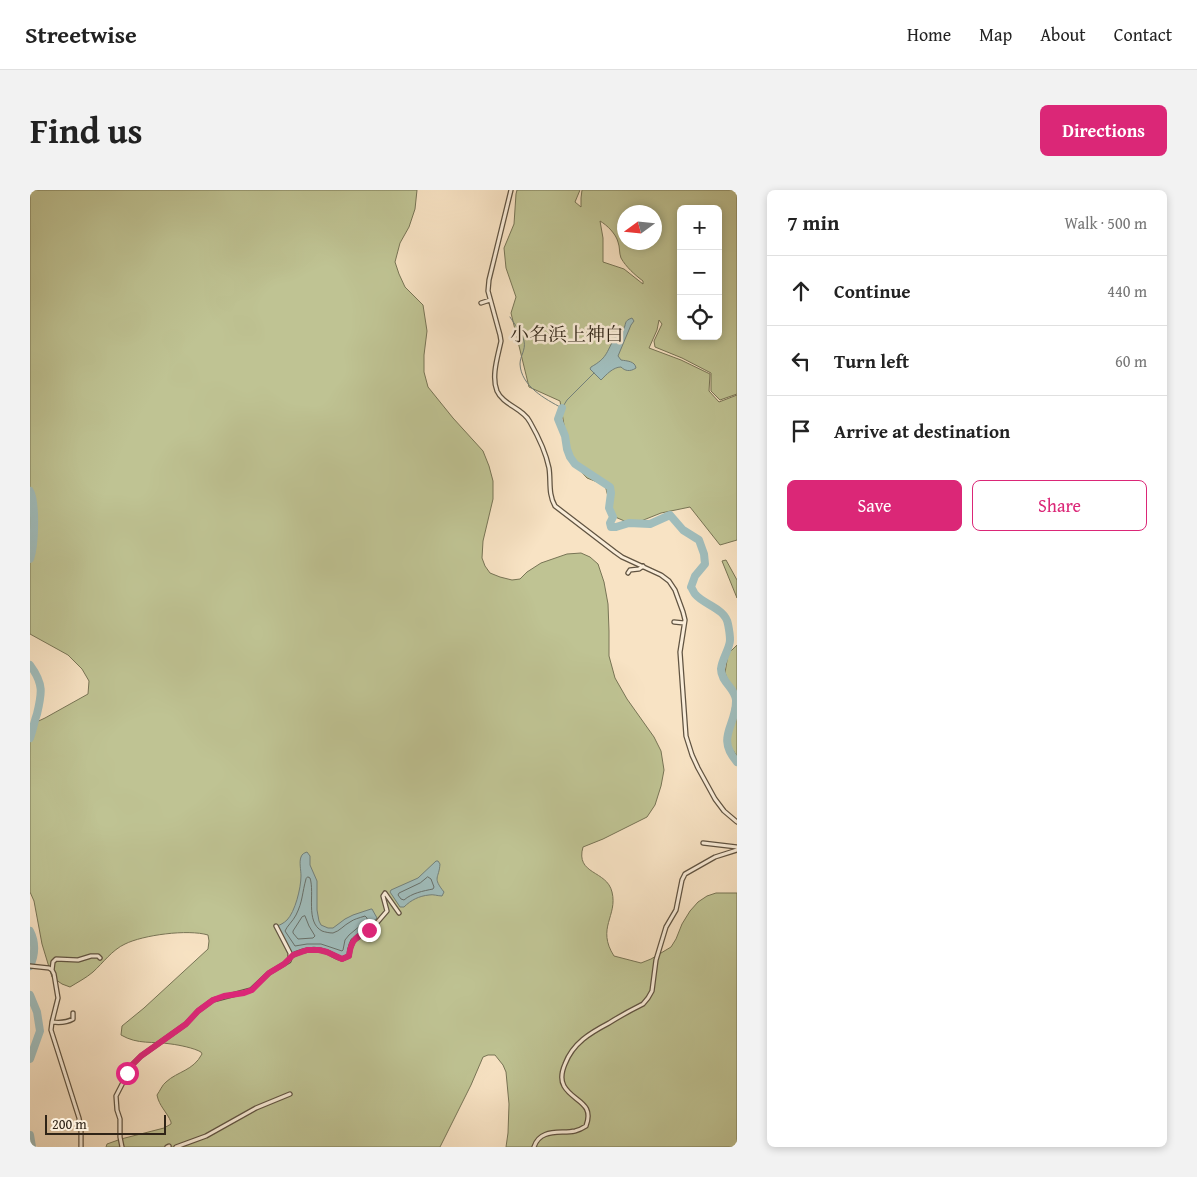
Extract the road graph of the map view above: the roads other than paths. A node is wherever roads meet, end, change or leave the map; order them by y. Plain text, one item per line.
1 (511, 190) edge
2 (490, 300) junction
3 (481, 303) dead end
4 (643, 566) junction
5 (628, 573) dead end
6 (674, 622) dead end
7 (684, 623) junction
8 (737, 822) edge
9 (703, 843) dead end
10 (737, 849) edge
11 (399, 913) dead end
12 (276, 926) dead end
13 (291, 957) junction
14 (100, 958) dead end
15 (30, 966) edge
16 (52, 970) junction
17 (73, 1013) dead end
18 (52, 1022) junction
19 (290, 1094) dead end
20 (81, 1147) edge
21 (122, 1147) edge
22 (176, 1147) edge
23 (534, 1147) edge

1 - 2 street
2 - 3 street
2 - 4 street
4 - 5 street
4 - 7 street
6 - 7 street
7 - 8 street
9 - 10 street
10 - 23 street
11 - 13 street
12 - 13 street
13 - 21 street
14 - 16 street
15 - 16 street
16 - 18 street
17 - 18 street
18 - 20 street
19 - 22 street

